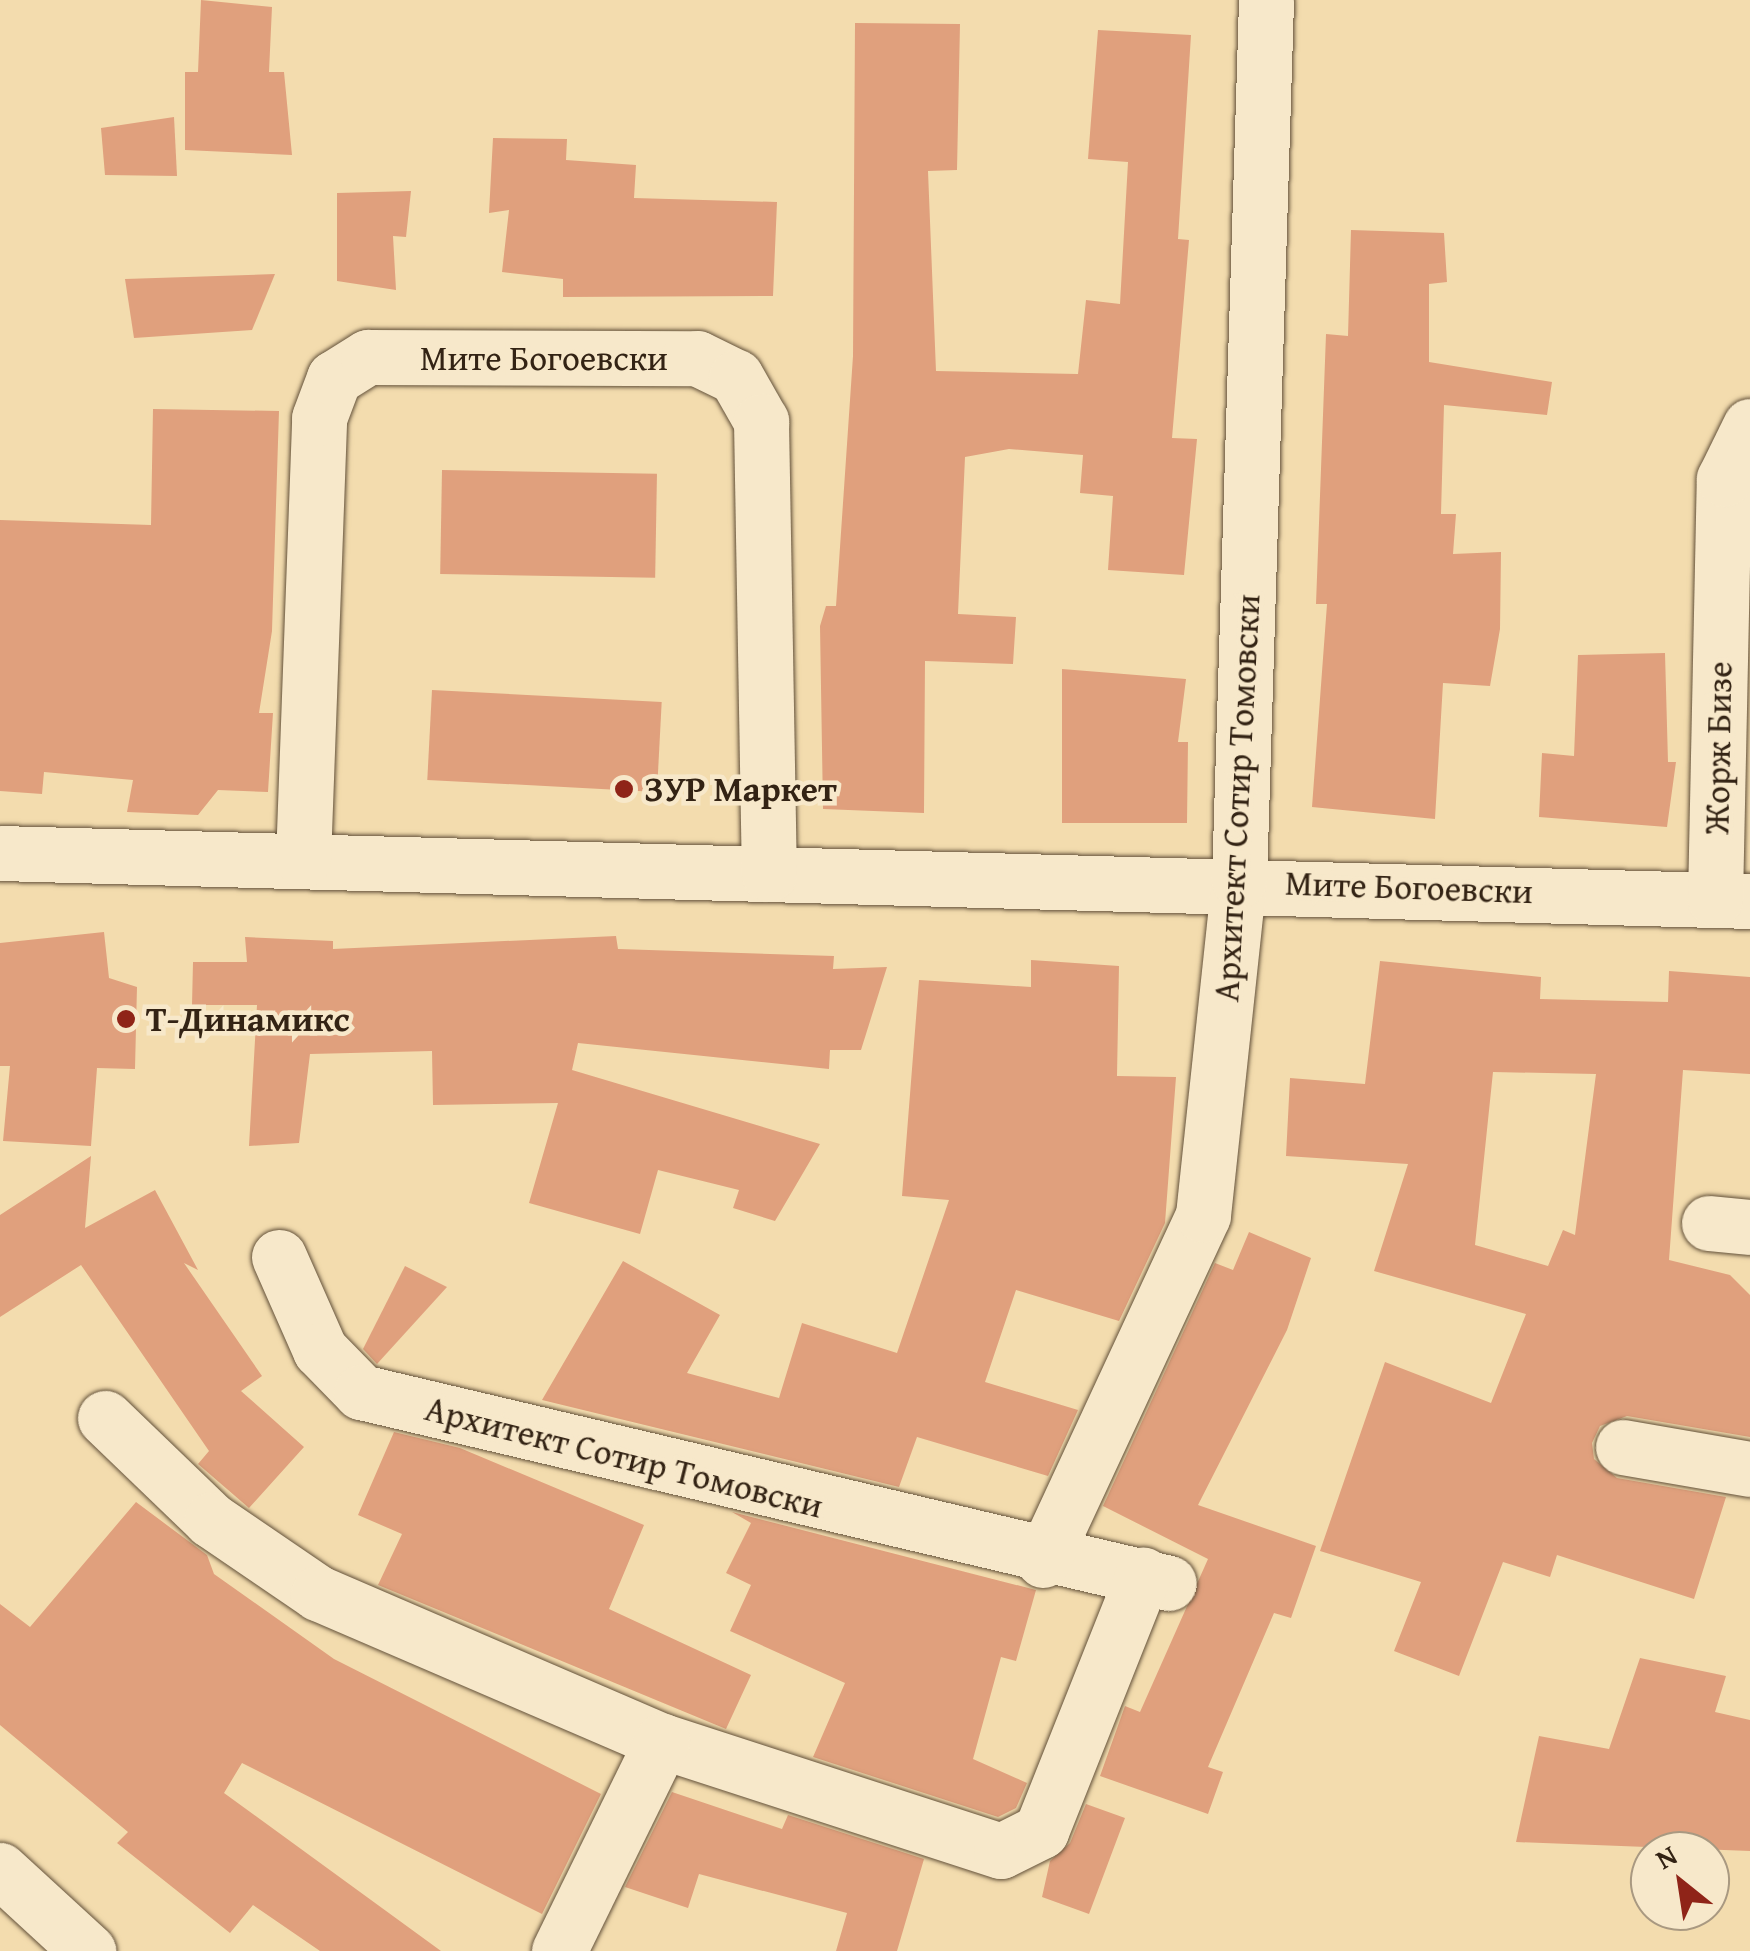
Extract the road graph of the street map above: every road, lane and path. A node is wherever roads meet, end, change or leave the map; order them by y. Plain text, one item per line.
1 (1266, 0) edge
2 (1750, 426) edge
3 (0, 853) edge
4 (303, 860) junction
5 (768, 874) junction
6 (1240, 880) junction
7 (1732, 900) edge
8 (279, 1257) dead end
9 (105, 1418) dead end
10 (1623, 1447) dead end
11 (1750, 1469) edge
12 (1043, 1560) junction
13 (662, 1741) junction
14 (0, 1870) edge
15 (88, 1951) edge
16 (559, 1951) edge

1 - 6 street, Архитект Сотир Томовски
2 - 7 street, Жорж Бизе
3 - 4 street, Мите Богоевски
4 - 5 street, Мите Богоевски
4 - 5 street, Мите Богоевски
5 - 6 street, Мите Богоевски
6 - 7 street, Мите Богоевски
6 - 12 street, Архитект Сотир Томовски
8 - 12 street, Архитект Сотир Томовски
9 - 13 street, Архитект Сотир Томовски
10 - 11 street
12 - 13 street, Архитект Сотир Томовски
13 - 16 street
14 - 15 street

